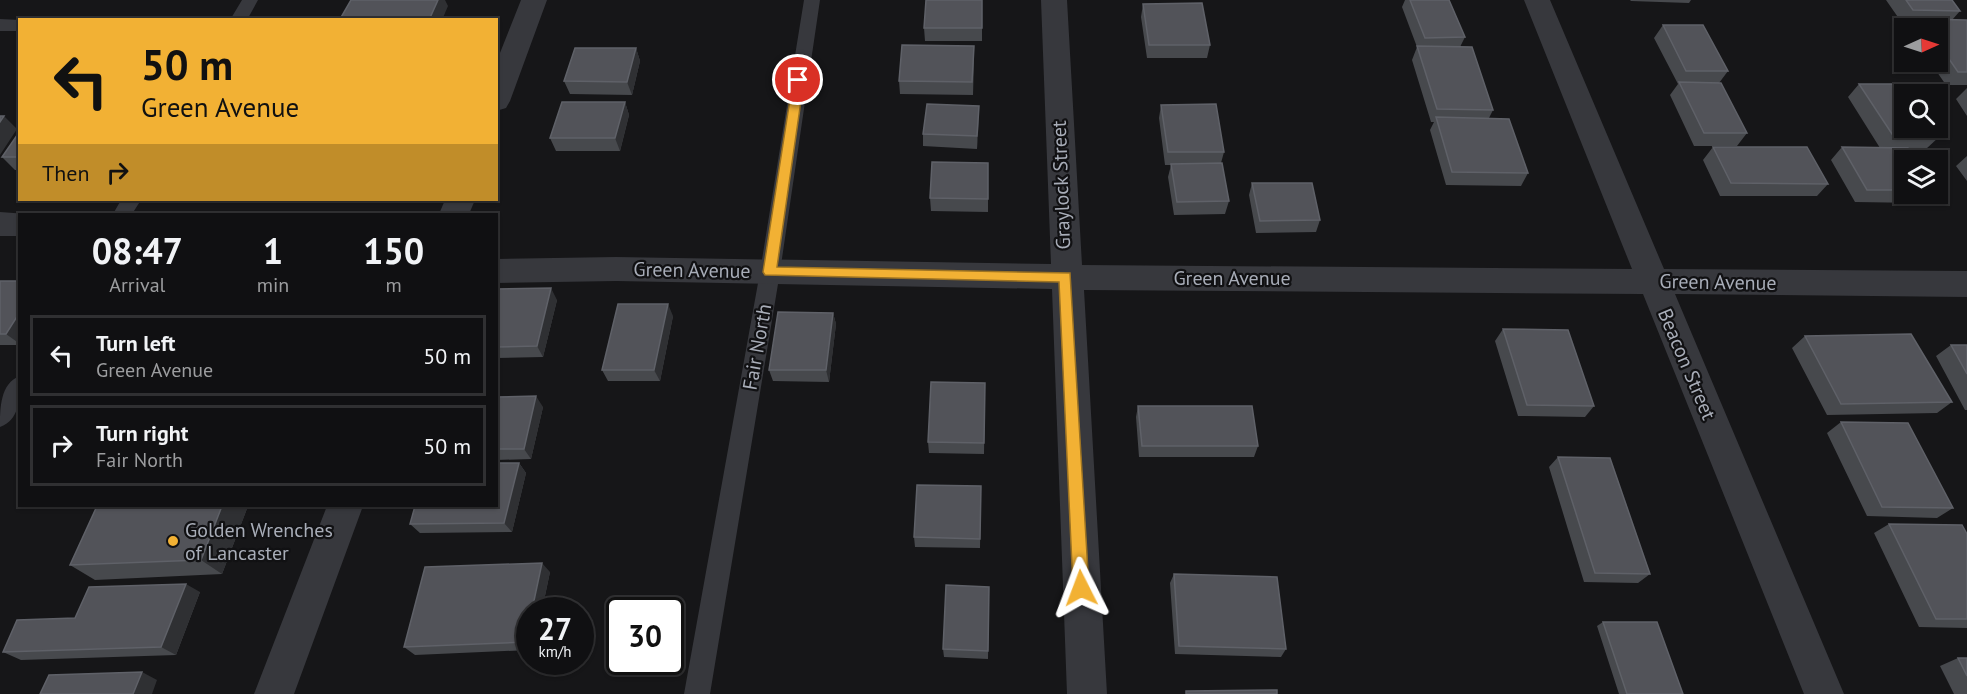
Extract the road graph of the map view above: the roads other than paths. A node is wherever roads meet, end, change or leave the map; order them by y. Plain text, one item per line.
1 (250, 0) edge
2 (534, 0) edge
3 (813, 0) edge
4 (1053, 0) edge
5 (1537, 0) edge
6 (239, 18) edge
7 (0, 25) edge
8 (18, 25) edge
9 (498, 96) edge
10 (0, 224) edge
11 (18, 224) edge
12 (498, 270) edge
13 (770, 272) junction
14 (1065, 277) junction
15 (1653, 281) junction
16 (1967, 284) edge
17 (18, 390) edge
18 (8, 414) edge
19 (345, 507) edge
20 (274, 694) edge
21 (697, 694) edge
22 (1086, 694) edge
23 (1824, 694) edge

1 - 6 lane
2 - 9 street
3 - 13 lane, Fair North
4 - 14 street, Graylock Street
5 - 15 street, Beacon Street
7 - 8 lane
10 - 11 street
12 - 13 street, Green Avenue
13 - 14 street, Green Avenue
13 - 21 lane, Fair North
14 - 15 street, Green Avenue
14 - 22 street, Graylock Street
15 - 16 street, Green Avenue
15 - 23 street, Beacon Street
17 - 18 lane
19 - 20 street

